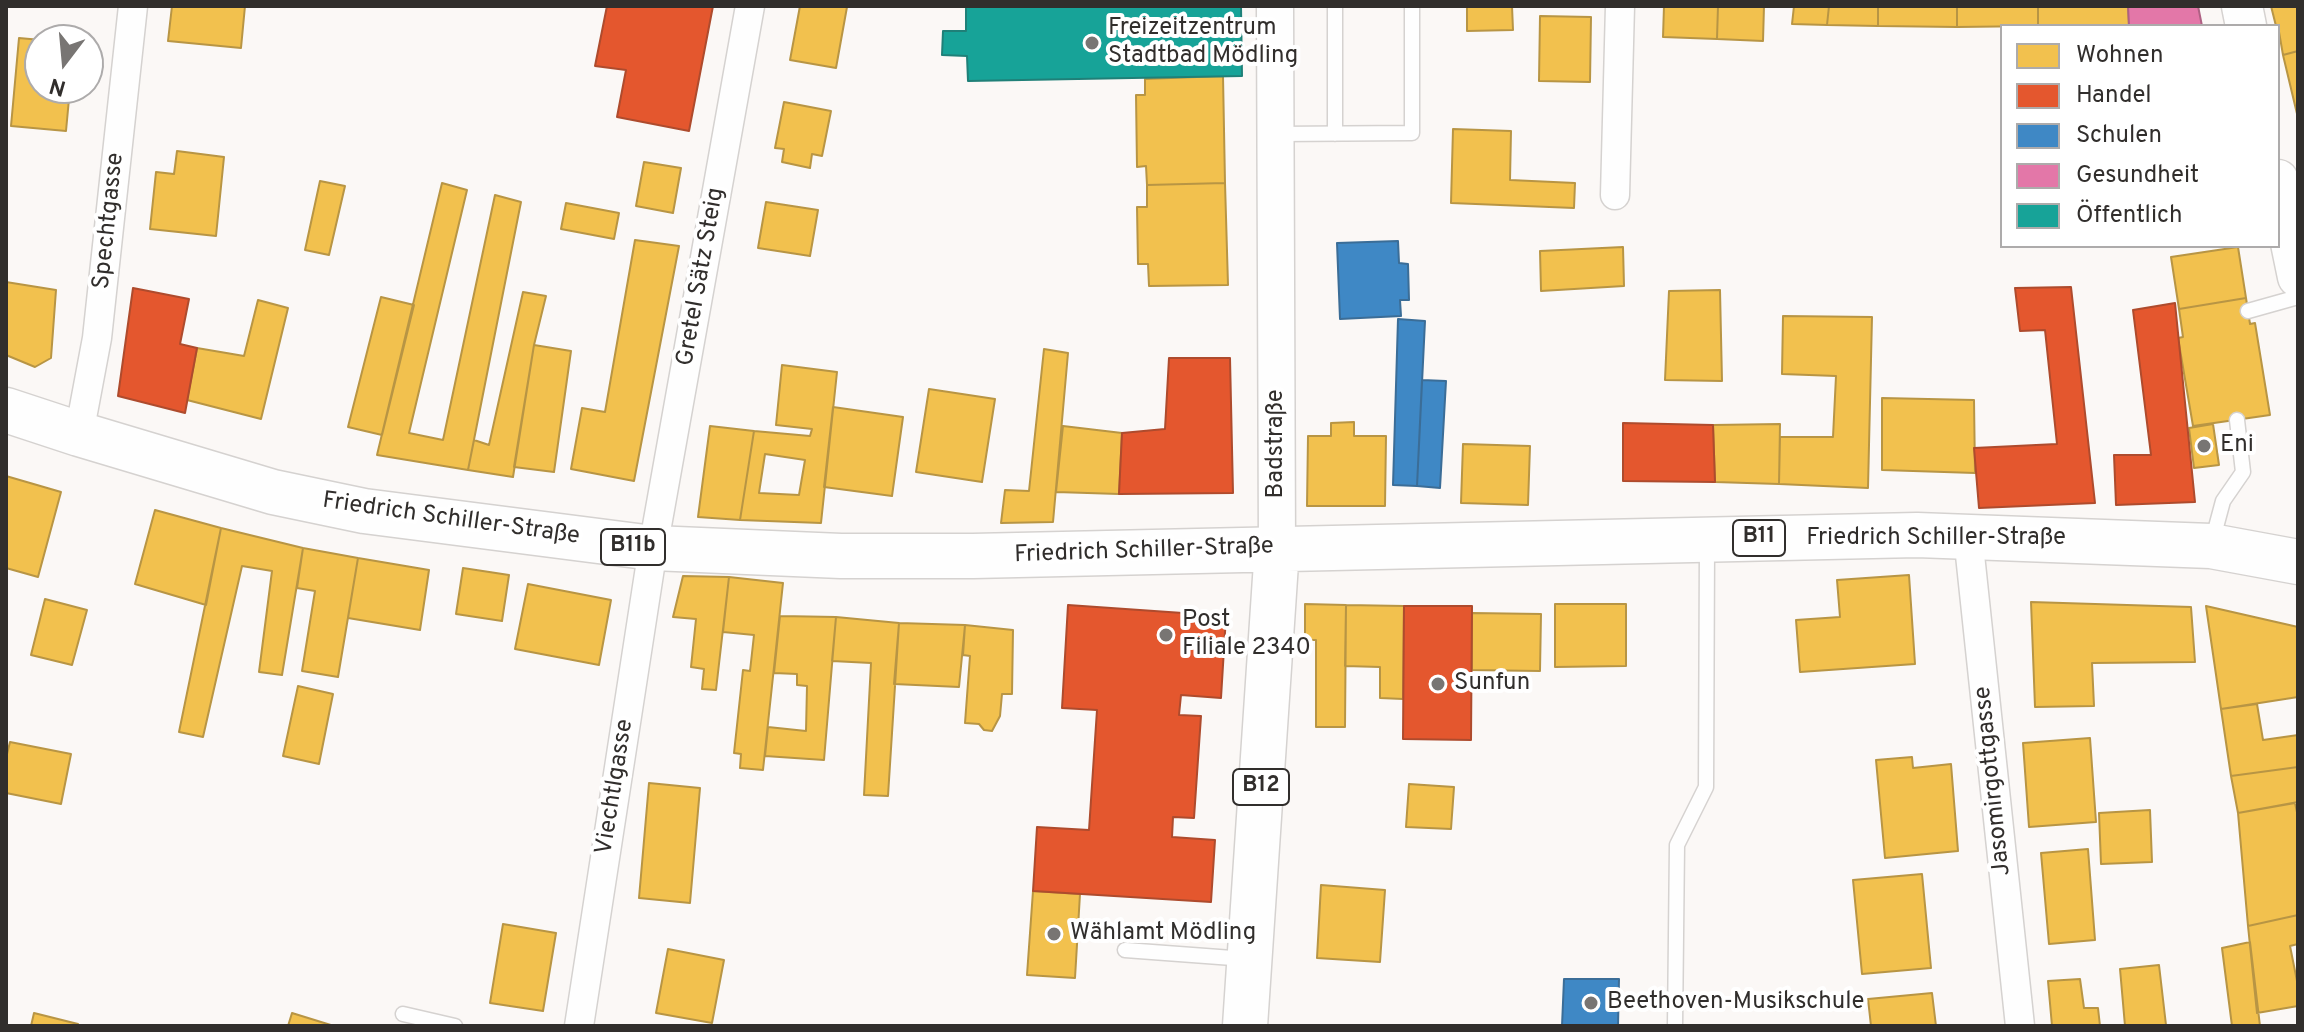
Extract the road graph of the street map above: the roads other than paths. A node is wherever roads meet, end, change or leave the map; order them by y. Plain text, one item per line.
1 (133, 6) edge
2 (750, 6) edge
3 (1275, 6) edge
4 (1335, 6) edge
5 (1412, 6) edge
6 (1620, 6) edge
7 (1276, 134) junction
8 (1335, 134) junction
9 (2280, 190) edge
10 (1615, 195) dead end
11 (2298, 277) edge
12 (2298, 297) edge
13 (2248, 311) dead end
14 (6, 410) edge
15 (2237, 420) dead end
16 (79, 434) junction
17 (1968, 536) junction
18 (1707, 540) junction
19 (2211, 546) junction
20 (653, 548) junction
21 (1277, 548) junction
22 (2298, 562) edge
23 (1125, 950) dead end
24 (1250, 960) junction
25 (403, 1014) dead end
26 (455, 1026) edge
27 (579, 1026) edge
28 (1245, 1026) edge
29 (1675, 1026) edge
30 (2020, 1026) edge

1 - 16 street, Spechtgasse
2 - 20 street, Gretel Sätz Steig
3 - 7 street, Badstraße
4 - 8 lane
5 - 8 lane
6 - 10 street
7 - 8 lane
7 - 21 street, Badstraße
9 - 11 main road
12 - 13 lane
14 - 16 main road, Friedrich Schiller-Straße / B11b
15 - 19 lane
16 - 20 main road, Friedrich Schiller-Straße / B11b
17 - 18 main road, Friedrich Schiller-Straße / B11
17 - 19 main road, Friedrich Schiller-Straße / B11
17 - 30 street, Jasomirgottgasse
18 - 21 main road, Friedrich Schiller-Straße / B11
18 - 29 lane
19 - 22 main road, Friedrich Schiller-Straße / B11
20 - 21 main road, Friedrich Schiller-Straße / B11b
20 - 27 street, Viechtlgasse
21 - 24 main road, Badstraße / B12
23 - 24 lane
24 - 28 main road, Badstraße / B12
25 - 26 lane

